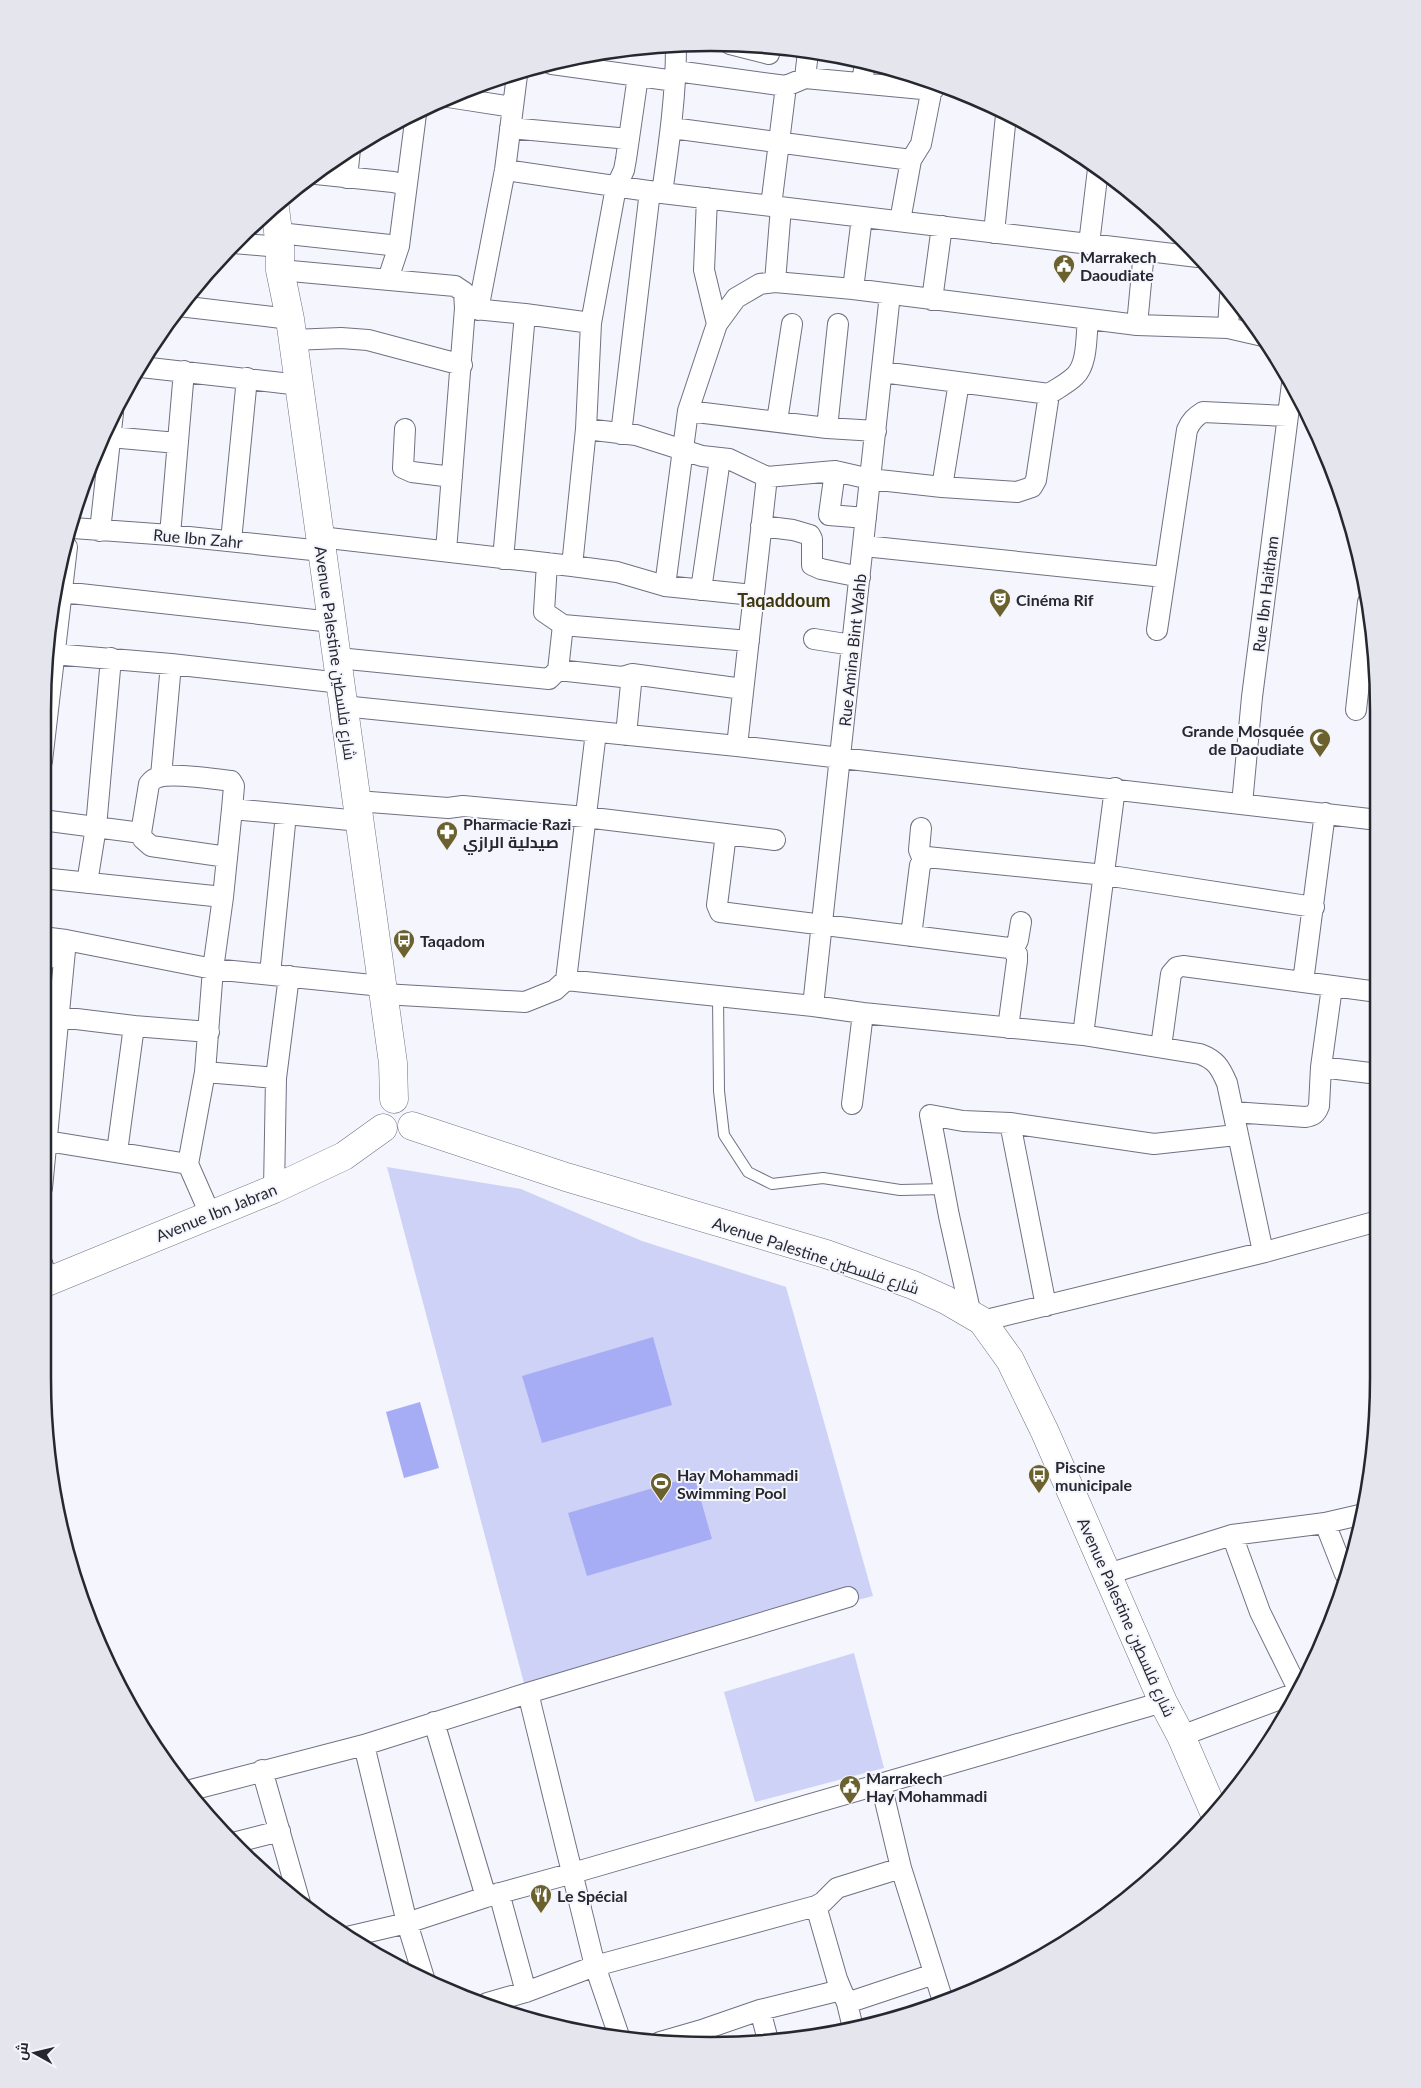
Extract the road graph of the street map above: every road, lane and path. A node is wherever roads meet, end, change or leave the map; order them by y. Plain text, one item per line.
1 (676, 53) edge
2 (768, 54) edge
3 (807, 59) edge
4 (582, 64) edge
5 (864, 70) edge
6 (638, 76) junction
7 (676, 76) junction
8 (805, 78) junction
9 (516, 81) edge
10 (764, 82) junction
11 (862, 83) junction
12 (786, 86) junction
13 (923, 86) edge
14 (932, 90) edge
15 (463, 99) edge
16 (513, 107) junction
17 (415, 121) edge
18 (1005, 121) edge
19 (510, 128) junction
20 (672, 128) junction
21 (628, 139) junction
22 (780, 142) junction
23 (349, 159) edge
24 (911, 160) junction
25 (505, 170) junction
26 (325, 175) edge
27 (1097, 176) edge
28 (347, 178) junction
29 (406, 185) junction
30 (616, 187) junction
31 (656, 192) junction
32 (707, 198) junction
33 (776, 207) junction
34 (862, 217) junction
35 (900, 221) junction
36 (942, 226) junction
37 (994, 233) junction
38 (279, 239) edge
39 (245, 243) edge
40 (1089, 244) junction
41 (399, 246) junction
42 (1144, 251) junction
43 (1188, 256) edge
44 (388, 279) junction
45 (775, 282) junction
46 (853, 289) junction
47 (890, 294) junction
48 (932, 300) junction
49 (1230, 304) edge
50 (188, 308) edge
51 (472, 309) junction
52 (525, 314) junction
53 (1088, 319) junction
54 (591, 323) junction
55 (717, 324) junction
56 (792, 324) dead end
57 (838, 324) dead end
58 (1137, 325) junction
59 (1228, 328) junction
60 (291, 329) junction
61 (1251, 333) edge
62 (462, 365) junction
63 (148, 368) edge
64 (184, 371) junction
65 (882, 372) junction
66 (247, 378) junction
67 (959, 382) junction
68 (300, 385) junction
69 (1050, 394) junction
70 (1290, 397) edge
71 (688, 411) junction
72 (1287, 416) junction
73 (777, 421) junction
74 (827, 428) junction
75 (405, 429) dead end
76 (586, 429) junction
77 (876, 430) junction
78 (621, 434) junction
79 (177, 443) junction
80 (106, 446) edge
81 (106, 447) edge
82 (684, 449) junction
83 (720, 459) junction
84 (835, 471) junction
85 (452, 477) junction
86 (767, 477) junction
87 (870, 479) junction
88 (942, 487) junction
89 (866, 518) junction
90 (761, 526) junction
91 (77, 528) edge
92 (100, 531) junction
93 (170, 536) junction
94 (231, 541) junction
95 (321, 544) junction
96 (864, 546) junction
97 (446, 551) junction
98 (503, 559) junction
99 (547, 563) junction
100 (572, 566) junction
101 (1164, 577) junction
102 (860, 578) junction
103 (665, 586) junction
104 (701, 590) junction
105 (62, 592) edge
106 (753, 595) junction
107 (60, 608) edge
108 (332, 622) junction
109 (563, 624) junction
110 (1157, 630) dead end
111 (56, 631) edge
112 (1365, 633) edge
113 (814, 639) dead end
114 (749, 640) junction
115 (852, 645) junction
116 (54, 654) edge
117 (111, 658) junction
118 (171, 664) junction
119 (558, 670) junction
120 (632, 674) junction
121 (341, 682) junction
122 (743, 689) junction
123 (1356, 710) dead end
124 (596, 732) junction
125 (626, 735) junction
126 (737, 746) junction
127 (840, 759) junction
128 (161, 776) junction
129 (1115, 788) junction
130 (1242, 804) junction
131 (232, 809) junction
132 (358, 811) junction
133 (1325, 813) junction
134 (286, 814) junction
135 (585, 817) junction
136 (1370, 819) edge
137 (51, 821) edge
138 (96, 827) junction
139 (921, 828) dead end
140 (141, 833) junction
141 (726, 834) junction
142 (775, 840) dead end
143 (227, 857) junction
144 (923, 860) junction
145 (1105, 875) junction
146 (51, 879) edge
147 (88, 883) junction
148 (223, 897) junction
149 (1314, 907) junction
150 (1021, 922) dead end
151 (822, 924) junction
152 (911, 936) junction
153 (51, 940) edge
154 (66, 944) junction
155 (1013, 950) junction
156 (51, 955) edge
157 (213, 969) junction
158 (280, 975) junction
159 (566, 980) junction
160 (1303, 982) junction
161 (1332, 986) junction
162 (383, 990) junction
163 (1370, 991) edge
164 (718, 996) junction
165 (813, 1006) junction
166 (863, 1013) junction
167 (60, 1017) junction
168 (134, 1026) junction
169 (1008, 1028) junction
170 (209, 1032) junction
171 (1083, 1035) junction
172 (1160, 1047) junction
173 (1321, 1067) junction
174 (205, 1072) junction
175 (1370, 1073) edge
176 (276, 1078) junction
177 (394, 1099) junction
178 (51, 1103) edge
179 (852, 1104) dead end
180 (1233, 1112) junction
181 (1010, 1123) junction
182 (412, 1126) junction
183 (383, 1128) junction
184 (1236, 1136) junction
185 (51, 1142) edge
186 (117, 1152) junction
187 (188, 1164) junction
188 (274, 1189) junction
189 (945, 1189) junction
190 (210, 1214) junction
191 (1370, 1223) edge
192 (1263, 1252) junction
193 (51, 1273) edge
194 (1046, 1306) junction
195 (977, 1318) junction
196 (1355, 1516) edge
197 (1325, 1523) junction
198 (1232, 1535) junction
199 (1342, 1565) edge
200 (1108, 1574) junction
201 (848, 1597) dead end
202 (1295, 1682) edge
203 (528, 1693) junction
204 (1287, 1695) edge
205 (1162, 1702) junction
206 (434, 1722) junction
207 (1181, 1736) junction
208 (364, 1745) junction
209 (262, 1770) junction
210 (881, 1784) junction
211 (195, 1789) edge
212 (1211, 1806) edge
213 (280, 1831) junction
214 (241, 1841) edge
215 (901, 1868) junction
216 (573, 1873) junction
217 (296, 1890) edge
218 (493, 1895) junction
219 (816, 1906) junction
220 (406, 1923) junction
221 (358, 1934) edge
222 (595, 1966) junction
223 (421, 1970) edge
224 (934, 1974) junction
225 (526, 1992) junction
226 (941, 1995) edge
227 (844, 1997) junction
228 (495, 2001) edge
229 (760, 2010) junction
230 (852, 2021) edge
231 (617, 2030) edge
232 (766, 2034) edge
233 (707, 2037) edge

1 - 7 street
2 - 10 street
3 - 8 street
4 - 6 street
5 - 11 street
6 - 7 street
6 - 21 street
7 - 10 street
7 - 20 street
8 - 11 street
8 - 12 street
9 - 16 street
10 - 12 street
11 - 13 street
12 - 22 street
14 - 24 street
15 - 16 street
16 - 19 street
17 - 29 street
18 - 37 street
19 - 21 street
19 - 25 street
20 - 22 street
20 - 31 street
21 - 30 street
22 - 24 street
22 - 33 street
23 - 28 street
24 - 35 street
25 - 30 street
25 - 51 street
26 - 28 street
27 - 40 street
28 - 29 street
29 - 41 street
30 - 31 street
30 - 54 street
31 - 32 street
31 - 78 street
32 - 33 street
32 - 55 street
33 - 34 street
33 - 45 street
34 - 35 street
34 - 46 street
35 - 36 street
36 - 37 street
36 - 48 street
37 - 40 street
38 - 39 street
38 - 41 street
38 - 44 street
38 - 60 street, Avenue Palestine شارع فلسطين
40 - 42 street
41 - 44 street
42 - 43 street
42 - 58 street
44 - 51 street
45 - 46 street
45 - 55 street
46 - 47 street
47 - 48 street
47 - 65 street, Rue Amina Bint Wahb
48 - 53 street
49 - 59 street
50 - 60 street
51 - 52 street
51 - 62 street
52 - 54 street
52 - 98 street
53 - 58 street
53 - 69 street
54 - 76 street
55 - 71 street
56 - 73 street
57 - 74 street
58 - 59 street
59 - 61 street
60 - 62 street
60 - 68 street, Avenue Palestine شارع فلسطين
62 - 85 street
63 - 64 street
64 - 66 street
64 - 79 street
65 - 67 street
65 - 77 street, Rue Amina Bint Wahb
66 - 68 street
66 - 94 street
67 - 69 street
67 - 88 street
68 - 95 street, Avenue Palestine شارع فلسطين
69 - 88 street
70 - 72 street, Rue Ibn Haitham
71 - 73 street
71 - 82 street
72 - 101 street
72 - 130 street, Rue Ibn Haitham
73 - 74 street
74 - 77 street
75 - 85 street
76 - 78 street
76 - 100 street
77 - 87 street, Rue Amina Bint Wahb
78 - 82 street
79 - 80 street
79 - 93 street
81 - 92 street
82 - 83 street
82 - 103 street
83 - 86 street
83 - 104 street
84 - 86 street
84 - 87 street
84 - 89 street
85 - 97 street
86 - 90 street
87 - 88 street
87 - 89 street, Rue Amina Bint Wahb
89 - 96 street, Rue Amina Bint Wahb
90 - 102 street
90 - 106 street
91 - 92 street, Rue Ibn Zahr
92 - 93 street, Rue Ibn Zahr
93 - 94 street, Rue Ibn Zahr
94 - 95 street, Rue Ibn Zahr
95 - 97 street, Rue Ibn Zahr
95 - 108 street, Avenue Palestine شارع فلسطين
96 - 101 street
96 - 102 street, Rue Amina Bint Wahb
97 - 98 street, Rue Ibn Zahr
98 - 99 street, Rue Ibn Zahr
99 - 100 street, Rue Ibn Zahr
99 - 109 street
100 - 103 street, Rue Ibn Zahr
101 - 110 street
102 - 115 street, Rue Amina Bint Wahb
103 - 104 street, Rue Ibn Zahr
104 - 106 street, Rue Ibn Zahr
105 - 108 street
106 - 114 street
107 - 111 street
108 - 121 street, Avenue Palestine شارع فلسطين
109 - 114 street
109 - 119 street
112 - 123 street
113 - 115 street
114 - 122 street
115 - 127 street, Rue Amina Bint Wahb
116 - 117 street
117 - 118 street
117 - 138 street
118 - 121 street
118 - 128 street
119 - 120 street
119 - 121 street
120 - 122 street
120 - 125 street
121 - 124 street
121 - 132 street, Avenue Palestine شارع فلسطين
122 - 126 street
124 - 125 street
124 - 135 street
125 - 126 street
126 - 127 street
127 - 129 street
127 - 151 street, Rue Amina Bint Wahb
128 - 131 street
128 - 140 street
129 - 130 street
129 - 145 street
130 - 133 street
131 - 134 street
131 - 143 street
132 - 134 street
132 - 135 street
132 - 162 street, Avenue Palestine شارع فلسطين
133 - 136 street
133 - 149 street
134 - 158 street
135 - 141 street
135 - 159 street
137 - 138 street
138 - 140 street
138 - 147 street
139 - 144 street
140 - 143 street
141 - 142 street
141 - 151 street
143 - 148 street
144 - 145 street
144 - 152 street
145 - 149 street
145 - 171 street
146 - 147 street
147 - 148 street
148 - 157 street
149 - 160 street
150 - 155 street
151 - 152 street
151 - 165 street, Rue Amina Bint Wahb
152 - 155 street
153 - 154 street
154 - 156 street
154 - 157 street
154 - 167 street
155 - 169 street
157 - 158 street
157 - 170 street
158 - 162 street
158 - 176 street
159 - 162 street
159 - 164 street
160 - 161 street
160 - 172 street
161 - 163 street
161 - 173 street
162 - 177 street, Avenue Palestine شارع فلسطين
164 - 165 street
164 - 189 lane
165 - 166 street
166 - 169 street
166 - 179 street
167 - 168 street
167 - 178 street
168 - 170 street
168 - 186 street
169 - 171 street
170 - 174 street
171 - 172 street
172 - 180 street
173 - 175 street
173 - 180 street
174 - 176 street
174 - 187 street
176 - 188 street
177 - 182 street
177 - 183 street
180 - 184 street
181 - 184 street
181 - 189 street
181 - 194 street
182 - 183 street
182 - 195 street, Avenue Palestine شارع فلسطين
183 - 188 street, Avenue Ibn Jabran
184 - 192 street
185 - 186 street
186 - 187 street
187 - 190 street
188 - 190 street, Avenue Ibn Jabran
189 - 195 street
190 - 193 street, Avenue Ibn Jabran
191 - 192 street
192 - 194 street
194 - 195 street
195 - 200 street, Avenue Palestine شارع فلسطين
196 - 197 street
197 - 198 street
197 - 199 street
198 - 200 street
198 - 202 street
200 - 205 street, Avenue Palestine شارع فلسطين
201 - 203 street
203 - 206 street
203 - 216 street
204 - 207 street
205 - 207 street, Avenue Palestine شارع فلسطين
205 - 210 street
206 - 208 street
206 - 218 street
207 - 212 street, Avenue Palestine شارع فلسطين
208 - 209 street
208 - 220 street
209 - 211 street
209 - 213 street
210 - 215 street
210 - 216 street
213 - 214 street
213 - 217 street
215 - 219 street
215 - 224 street
216 - 218 street
216 - 222 street
218 - 220 street
218 - 225 street
219 - 222 street
219 - 227 street
220 - 221 street
220 - 223 street
222 - 225 street
222 - 231 street
224 - 226 street
224 - 227 street
225 - 228 street
227 - 229 street
227 - 230 street
229 - 232 street
229 - 233 street

